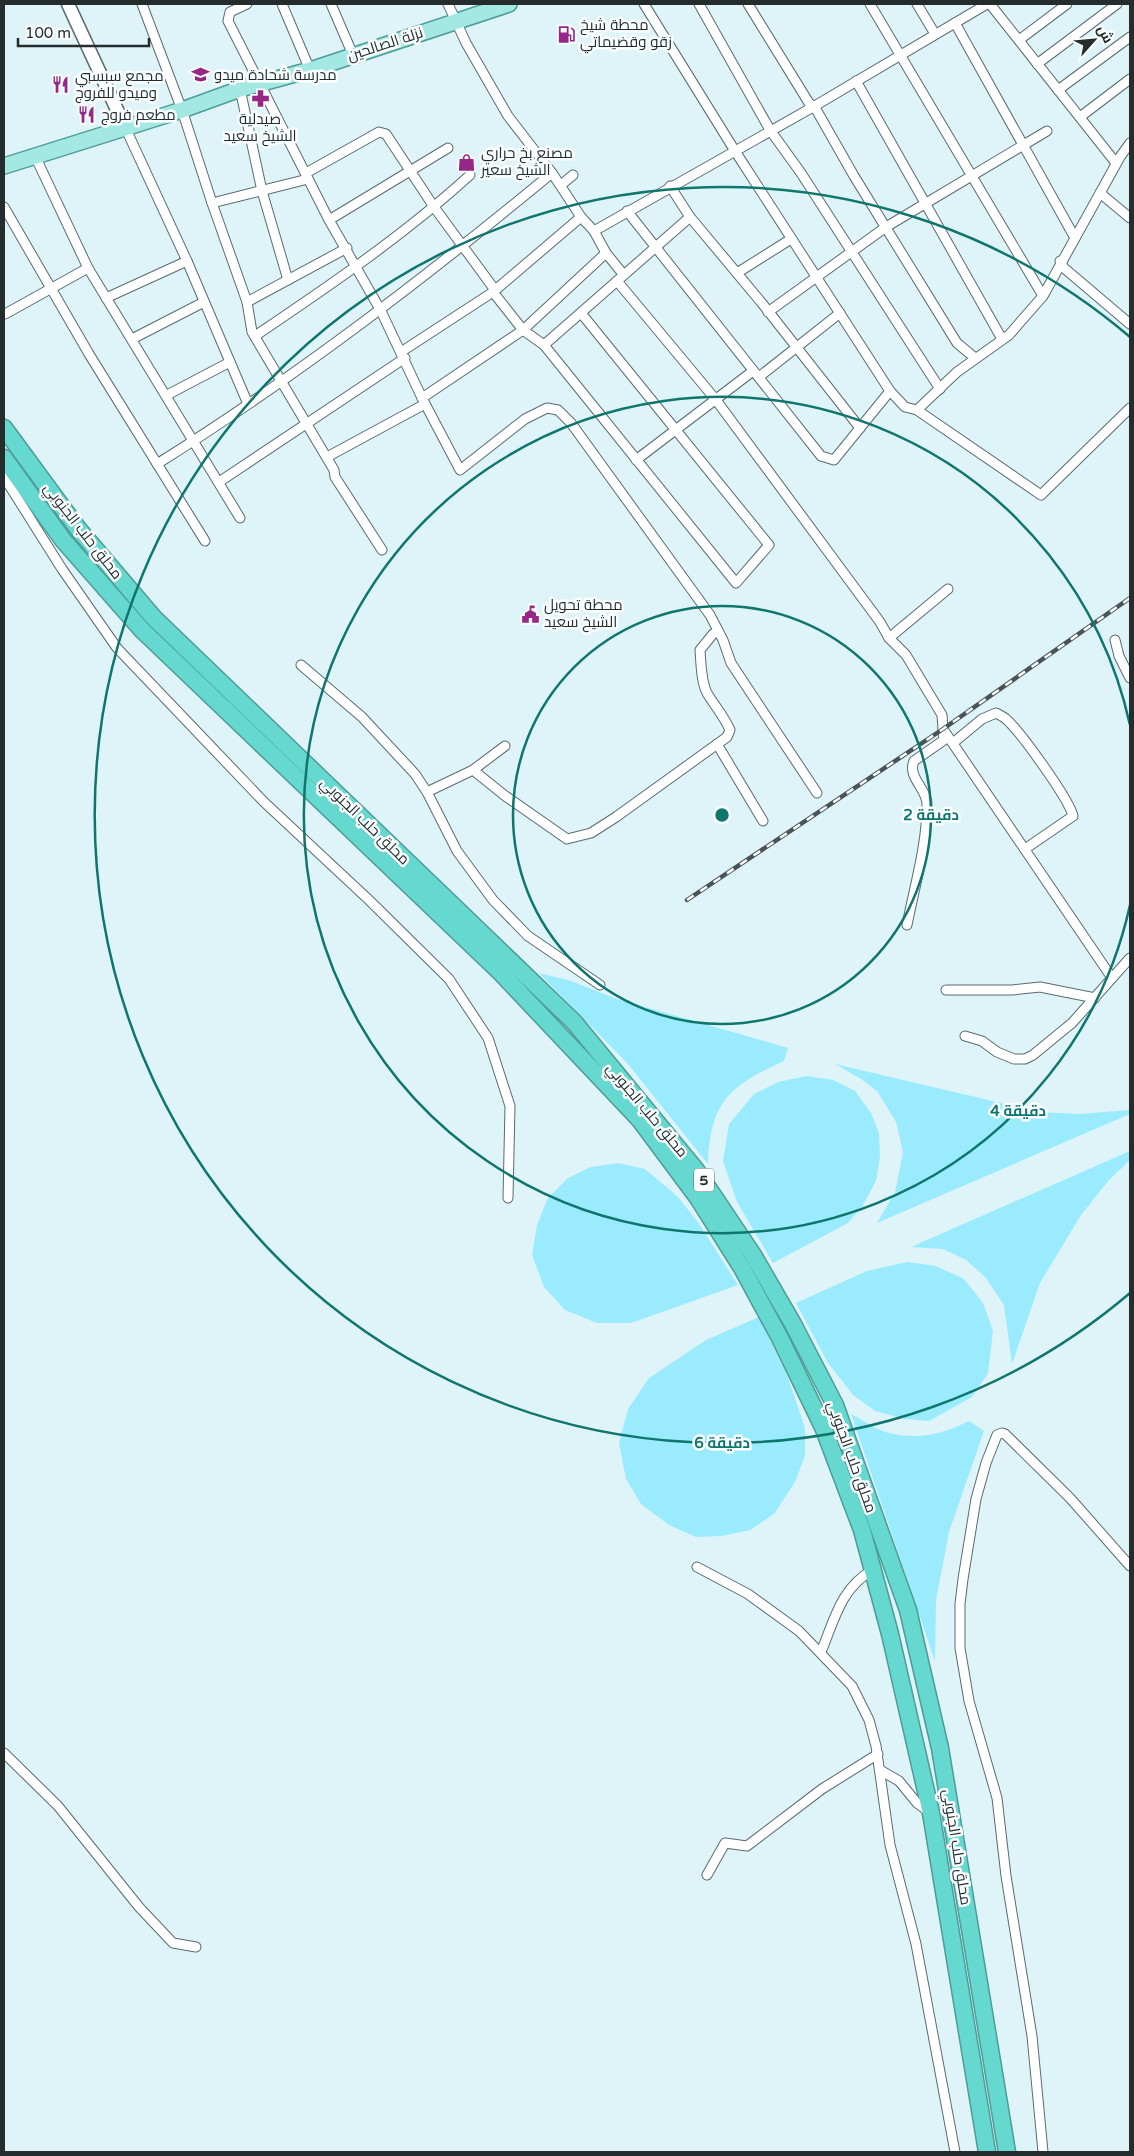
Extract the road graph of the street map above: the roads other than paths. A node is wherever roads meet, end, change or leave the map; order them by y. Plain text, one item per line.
1 (68, 4) edge
2 (142, 4) edge
3 (247, 4) edge
4 (282, 4) edge
5 (331, 4) edge
6 (448, 4) edge
7 (644, 4) edge
8 (699, 4) edge
9 (748, 4) edge
10 (870, 4) edge
11 (917, 4) edge
12 (986, 4) edge
13 (990, 4) edge
14 (1067, 4) edge
15 (1116, 4) edge
16 (500, 5) edge
17 (456, 22) junction
18 (955, 23) junction
19 (935, 34) junction
20 (1130, 36) edge
21 (1019, 40) junction
22 (353, 54) junction
23 (900, 55) junction
24 (1038, 64) junction
25 (310, 70) junction
26 (1130, 79) edge
27 (856, 81) junction
28 (260, 83) junction
29 (240, 89) junction
30 (1058, 90) junction
31 (813, 107) junction
32 (182, 110) junction
33 (1080, 117) junction
34 (125, 127) junction
35 (770, 130) junction
36 (1047, 132) dead end
37 (1130, 143) edge
38 (1023, 146) junction
39 (448, 148) dead end
40 (735, 151) junction
41 (34, 156) junction
42 (1116, 163) junction
43 (4, 166) edge
44 (410, 171) junction
45 (552, 173) junction
46 (470, 175) dead end
47 (572, 175) dead end
48 (972, 175) junction
49 (307, 176) junction
50 (561, 186) junction
51 (670, 186) junction
52 (262, 191) junction
53 (1100, 193) junction
54 (212, 203) junction
55 (926, 204) junction
56 (4, 207) edge
57 (434, 207) junction
58 (627, 211) junction
59 (582, 217) junction
60 (690, 217) junction
61 (1130, 218) edge
62 (329, 220) junction
63 (886, 228) junction
64 (594, 230) junction
65 (791, 238) junction
66 (1074, 238) junction
67 (463, 247) junction
68 (655, 247) junction
69 (347, 248) junction
70 (852, 252) junction
71 (606, 253) junction
72 (187, 261) junction
73 (1060, 262) junction
74 (357, 267) junction
75 (88, 268) junction
76 (737, 273) junction
77 (620, 277) junction
78 (817, 277) junction
79 (288, 280) junction
80 (51, 289) junction
81 (494, 291) junction
82 (1043, 296) junction
83 (106, 298) junction
84 (204, 302) junction
85 (247, 302) junction
86 (381, 311) junction
87 (768, 312) junction
88 (581, 313) junction
89 (6, 314) dead end
90 (840, 314) junction
91 (1130, 324) edge
92 (523, 330) junction
93 (255, 336) junction
94 (132, 339) junction
95 (1002, 339) junction
96 (544, 345) junction
97 (798, 348) junction
98 (403, 355) junction
99 (975, 358) junction
100 (230, 362) junction
101 (756, 374) junction
102 (282, 380) junction
103 (940, 389) junction
104 (890, 391) junction
105 (167, 395) junction
106 (716, 400) junction
107 (424, 401) junction
108 (248, 404) junction
109 (1130, 408) edge
110 (918, 410) junction
111 (307, 423) junction
112 (4, 428) edge
113 (860, 428) junction
114 (675, 430) junction
115 (194, 441) junction
116 (327, 457) junction
117 (4, 458) edge
118 (636, 460) junction
119 (157, 464) junction
120 (4, 477) edge
121 (219, 482) junction
122 (240, 518) dead end
123 (205, 541) dead end
124 (382, 550) dead end
125 (948, 589) dead end
126 (718, 631) junction
127 (889, 638) junction
128 (1115, 640) dead end
129 (301, 665) dead end
130 (1130, 678) edge
131 (943, 729) junction
132 (953, 743) junction
133 (717, 744) junction
134 (505, 746) dead end
135 (473, 770) junction
136 (428, 792) junction
137 (817, 793) dead end
138 (763, 821) dead end
139 (1025, 849) junction
140 (907, 925) dead end
141 (1130, 958) edge
142 (1112, 978) junction
143 (600, 985) dead end
144 (946, 990) dead end
145 (1095, 998) junction
146 (965, 1036) dead end
147 (508, 1198) dead end
148 (1130, 1566) edge
149 (697, 1567) dead end
150 (873, 1570) junction
151 (821, 1652) junction
152 (4, 1753) edge
153 (878, 1754) junction
154 (880, 1770) junction
155 (931, 1813) junction
156 (707, 1875) dead end
157 (196, 1948) dead end
158 (955, 2152) edge
159 (986, 2152) edge
160 (1008, 2152) edge
161 (1043, 2152) edge

1 - 34 main road
2 - 32 street
3 - 28 street
4 - 25 street
5 - 22 street
6 - 17 street
7 - 40 street
8 - 35 street
9 - 31 street
10 - 23 street
11 - 19 street
12 - 18 street
13 - 21 street
14 - 21 street
15 - 24 street
16 - 17 main road, نزلة الصالحين
17 - 22 main road, نزلة الصالحين
17 - 45 street
18 - 19 street
18 - 38 street
19 - 23 street
20 - 30 street
21 - 24 street
22 - 25 main road, نزلة الصالحين
23 - 27 street
23 - 48 street
24 - 30 street
25 - 28 main road, نزلة الصالحين
26 - 33 street
27 - 31 street
27 - 55 street
28 - 29 main road, نزلة الصالحين
28 - 49 street
29 - 32 main road, نزلة الصالحين
29 - 52 street
30 - 33 street
31 - 35 street
31 - 63 street
32 - 34 main road, نزلة الصالحين
32 - 54 street
33 - 42 street
34 - 41 main road, نزلة الصالحين
34 - 72 street
35 - 40 street
35 - 70 street
36 - 38 street
37 - 42 street
38 - 48 street
38 - 66 street
39 - 44 street
40 - 51 street
40 - 65 street
41 - 43 main road, نزلة الصالحين
41 - 75 street
42 - 53 street
44 - 49 street
44 - 57 street
44 - 62 street
45 - 50 street
45 - 67 street
46 - 57 street
47 - 50 street
48 - 55 street
48 - 82 street
49 - 52 street
49 - 62 street
50 - 59 street
51 - 58 street
51 - 60 street
52 - 54 street
52 - 79 street
53 - 61 street
53 - 66 street
54 - 85 street
55 - 63 street
55 - 95 street
56 - 80 street
57 - 67 street
57 - 74 street
58 - 64 street
58 - 68 street
59 - 64 street
59 - 81 street
60 - 68 street
60 - 76 street
62 - 69 street
63 - 70 street
63 - 99 street
64 - 71 street
65 - 76 street
65 - 78 street
66 - 73 street
67 - 81 street
67 - 86 street
68 - 77 street
68 - 101 street
69 - 74 street
69 - 79 street
70 - 78 street
70 - 103 street
71 - 77 street
71 - 92 street
72 - 83 street
72 - 84 street
73 - 82 street
73 - 91 street
74 - 86 street
74 - 93 street
75 - 80 street
75 - 83 street
76 - 87 street
77 - 88 street
77 - 106 street
78 - 87 street
78 - 90 street
79 - 85 street
80 - 89 street
80 - 119 street
81 - 92 street
81 - 98 street
82 - 95 street
83 - 94 street
84 - 94 street
84 - 100 street
85 - 93 street
86 - 98 street
86 - 102 street
87 - 97 street
88 - 96 street
88 - 114 street
90 - 97 street
90 - 104 street
92 - 96 street
92 - 107 street
93 - 102 street
94 - 105 street
95 - 99 street
96 - 118 street
97 - 101 street
97 - 113 street
98 - 107 street
98 - 111 street
99 - 103 street
100 - 105 street
100 - 108 street
101 - 106 street
101 - 113 street
102 - 108 street
102 - 111 street
103 - 110 street
104 - 110 street
104 - 113 street
105 - 115 street
106 - 114 street
106 - 127 street
107 - 116 street
107 - 126 street
108 - 115 street
109 - 110 street
111 - 116 street
111 - 121 street
112 - 160 highway, محلق حلب الجنوبي / 5
114 - 118 street
114 - 118 street
115 - 119 street
115 - 121 street
116 - 124 street
117 - 150 highway, محلق حلب الجنوبي / 5
119 - 123 street
120 - 147 street
121 - 122 street
125 - 127 street
126 - 133 street
126 - 137 street
127 - 131 street
128 - 130 street
129 - 136 street
131 - 132 street
131 - 140 street
132 - 139 street
132 - 139 street
133 - 135 street
133 - 138 street
134 - 135 street
135 - 136 street
136 - 143 street
139 - 142 street
141 - 142 street
142 - 145 street
144 - 145 street
145 - 146 street
148 - 161 street
149 - 151 street
150 - 151 street
150 - 155 highway, محلق حلب الجنوبي / 5
151 - 153 street
152 - 157 street
153 - 154 street
153 - 156 street
154 - 155 street
154 - 158 street
155 - 159 highway, محلق حلب الجنوبي / 5

